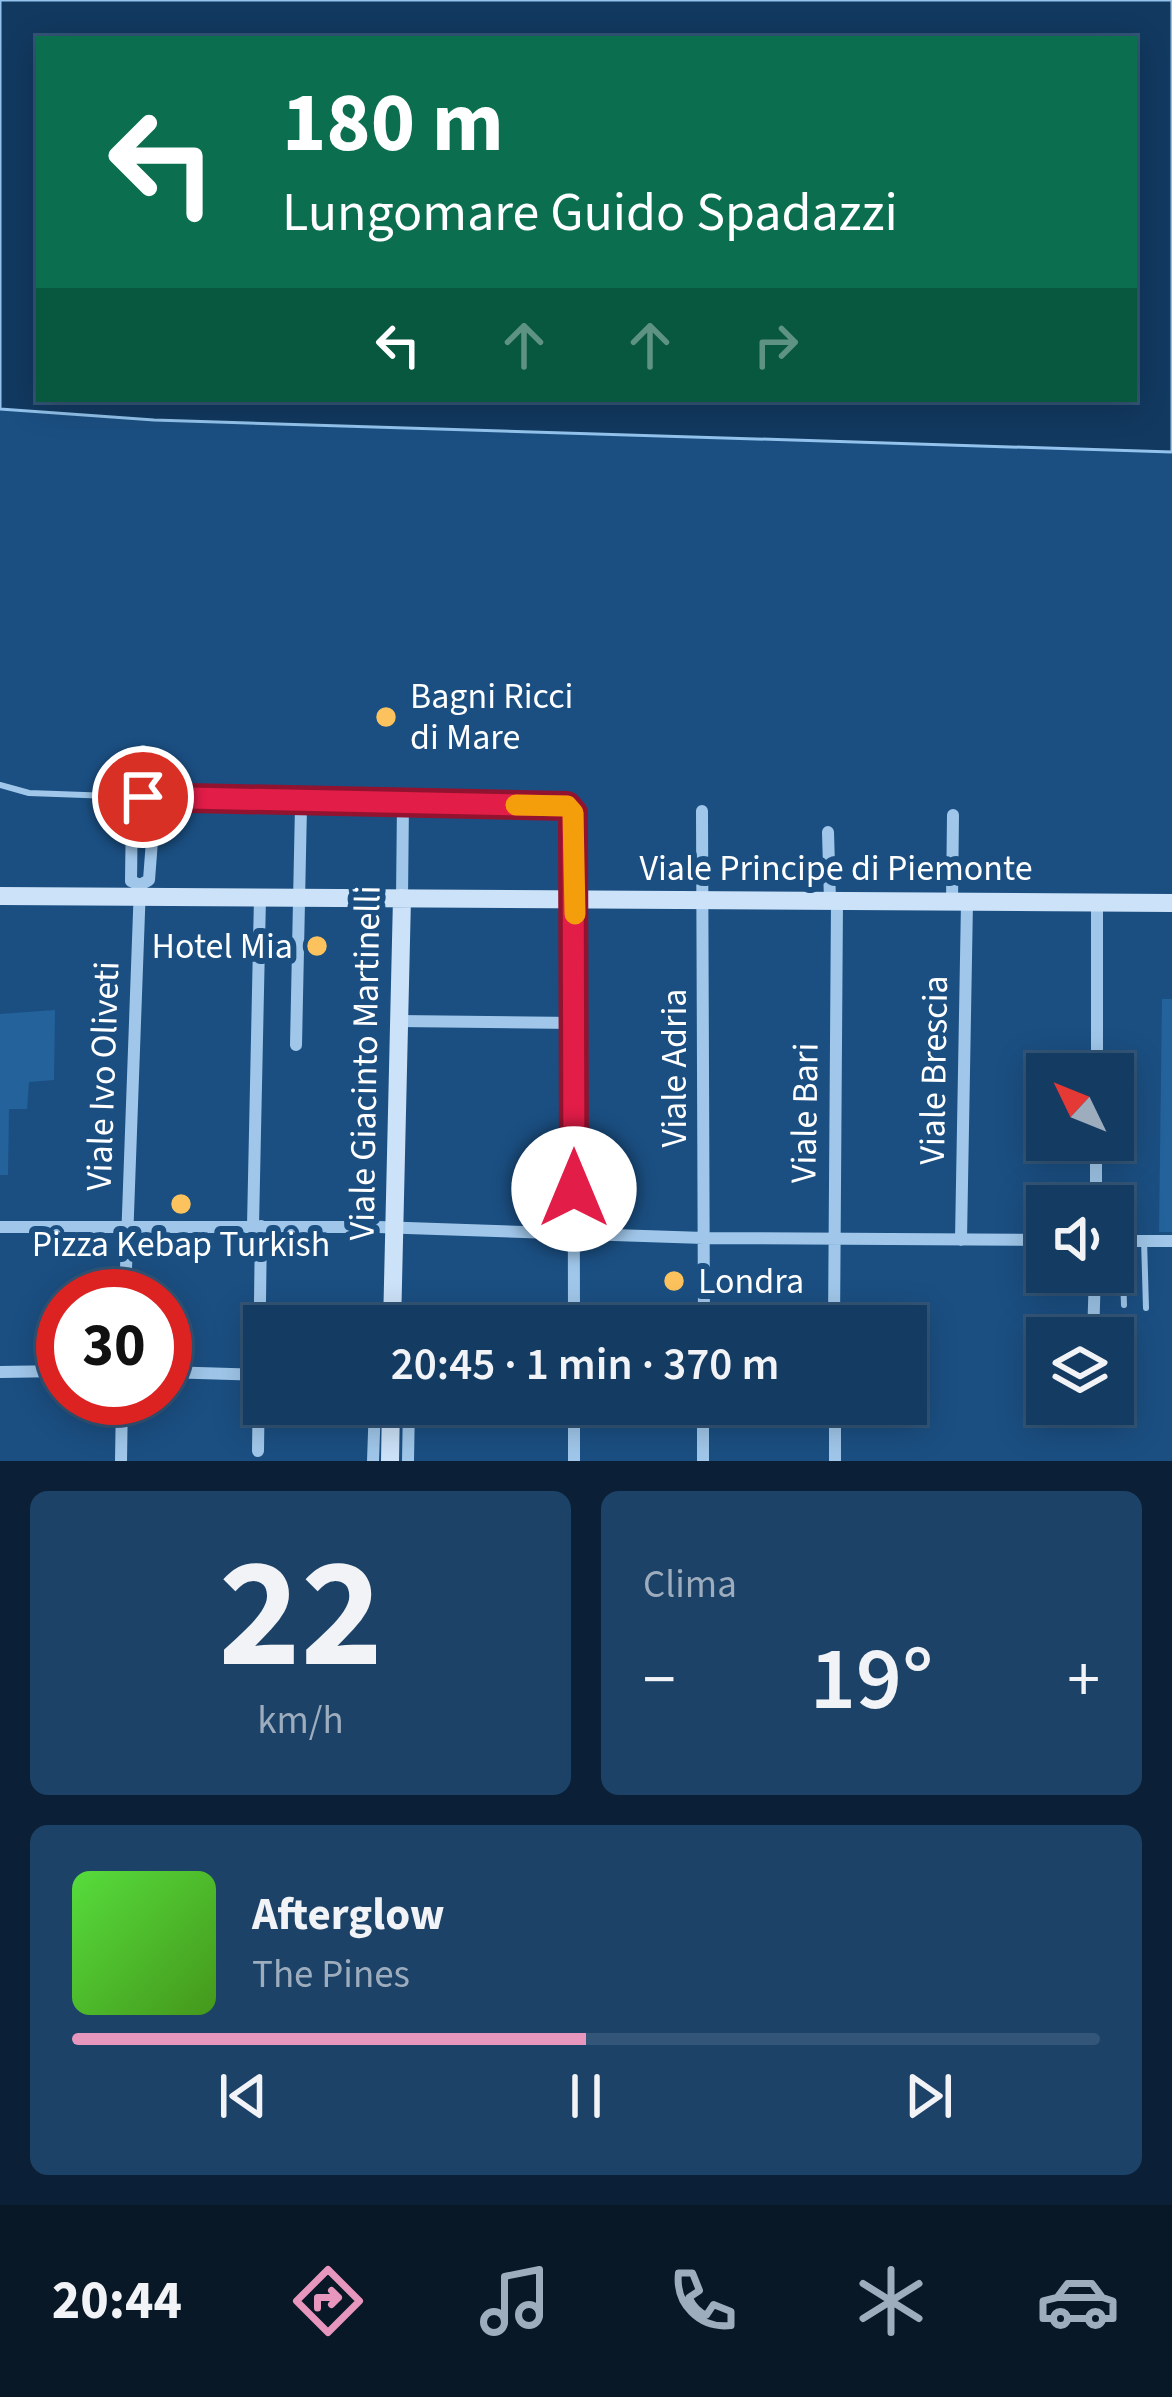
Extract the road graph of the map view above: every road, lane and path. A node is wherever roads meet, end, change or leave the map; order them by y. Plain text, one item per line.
1 (143, 751) dead end
2 (0, 785) edge
3 (143, 797) junction
4 (403, 802) junction
5 (301, 806) dead end
6 (702, 811) dead end
7 (573, 813) joint
8 (953, 815) dead end
9 (828, 832) dead end
10 (149, 858) junction
11 (132, 859) junction
12 (140, 891) junction
13 (0, 896) edge
14 (260, 897) junction
15 (300, 897) junction
16 (402, 898) junction
17 (574, 901) junction
18 (703, 901) junction
19 (834, 901) junction
20 (960, 902) junction
21 (1097, 902) junction
22 (1172, 903) edge
23 (398, 1021) junction
24 (575, 1023) junction
25 (296, 1045) dead end
26 (1096, 1053) edge
27 (0, 1226) edge
28 (257, 1226) junction
29 (128, 1227) junction
30 (394, 1227) junction
31 (574, 1230) junction
32 (834, 1237) junction
33 (704, 1238) junction
34 (961, 1240) junction
35 (1026, 1240) edge
36 (1134, 1240) edge
37 (1144, 1240) junction
38 (1172, 1241) edge
39 (126, 1269) edge
40 (1123, 1293) edge
41 (260, 1305) edge
42 (392, 1305) edge
43 (574, 1305) edge
44 (704, 1305) edge
45 (834, 1305) edge
46 (1124, 1305) dead end
47 (1146, 1308) dead end
48 (36, 1371) edge
49 (0, 1372) edge
50 (192, 1373) edge
51 (243, 1374) edge
52 (122, 1425) edge
53 (260, 1425) edge
54 (375, 1425) edge
55 (391, 1425) edge
56 (409, 1425) edge
57 (574, 1425) edge
58 (704, 1425) edge
59 (835, 1425) edge
60 (259, 1450) dead end
61 (121, 1461) edge
62 (374, 1461) edge
63 (390, 1461) edge
64 (408, 1461) edge
65 (574, 1461) edge
66 (703, 1461) edge
67 (835, 1461) edge

1 - 3 street, Viale Ivo Oliveti
2 - 3 lane
3 - 4 lane
3 - 10 street, Viale Ivo Oliveti
3 - 11 street
4 - 7 lane
4 - 16 street, Viale Giacinto Martinelli
5 - 15 street
6 - 18 street, Viale Adria
7 - 17 street
8 - 20 street, Viale Brescia
9 - 19 street, Viale Bari
10 - 11 street
10 - 12 street, Viale Ivo Oliveti
11 - 12 street
12 - 13 street, Viale Principe di Piemonte
12 - 14 street, Viale Principe di Piemonte
12 - 29 street, Viale Ivo Oliveti
14 - 15 street, Viale Principe di Piemonte
14 - 28 street
15 - 16 street, Viale Principe di Piemonte
15 - 25 street
16 - 17 street, Viale Principe di Piemonte
16 - 23 street, Viale Giacinto Martinelli
17 - 18 street, Viale Principe di Piemonte
17 - 24 street
18 - 19 street, Viale Principe di Piemonte
18 - 33 street, Viale Adria
19 - 20 street, Viale Principe di Piemonte
19 - 32 street, Viale Bari
20 - 21 street, Viale Principe di Piemonte
20 - 34 street, Viale Brescia
21 - 22 street, Viale Principe di Piemonte
21 - 26 street
23 - 24 street
23 - 30 street, Viale Giacinto Martinelli
24 - 31 street
27 - 29 street
28 - 29 street
28 - 30 street
28 - 41 street
29 - 39 street, Viale Ivo Oliveti
30 - 31 street
30 - 42 street, Viale Giacinto Martinelli
31 - 33 street
31 - 43 street
32 - 33 street
32 - 34 street
32 - 45 street, Viale Bari
33 - 44 street, Viale Adria
34 - 35 street
36 - 37 street
37 - 38 street
37 - 47 lane
40 - 46 lane
48 - 49 street
50 - 51 street
52 - 61 street
53 - 60 street
54 - 62 street
55 - 63 street
56 - 64 street
57 - 65 street
58 - 66 street
59 - 67 street

